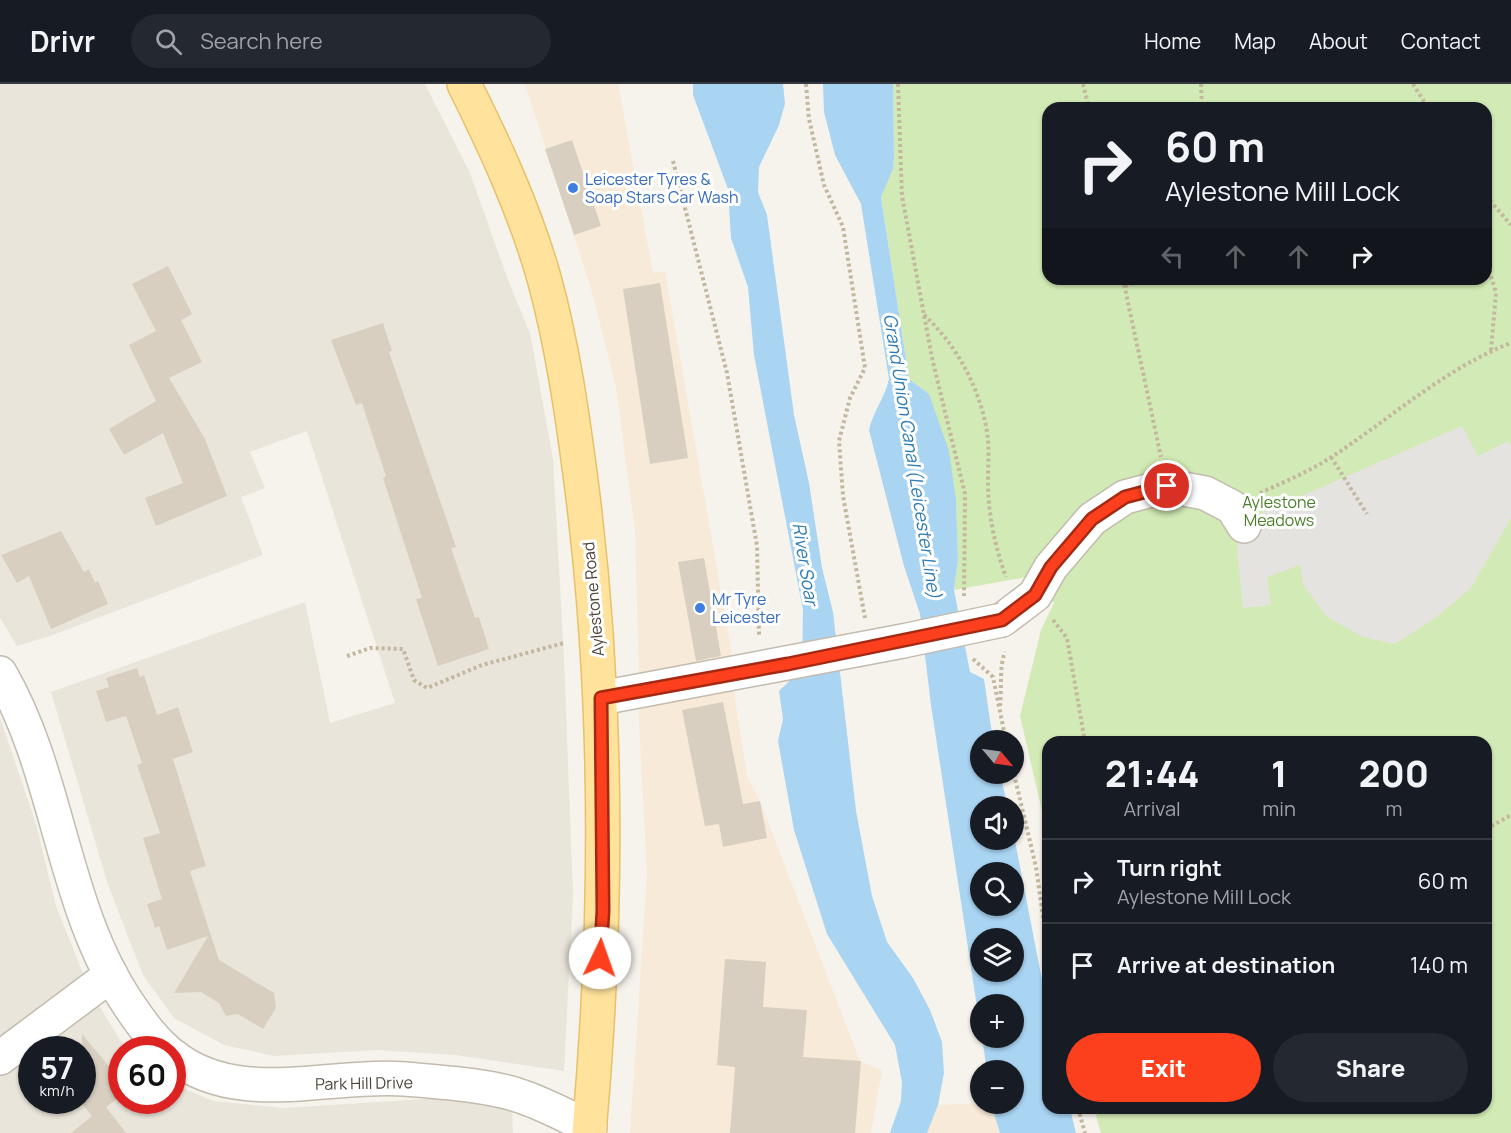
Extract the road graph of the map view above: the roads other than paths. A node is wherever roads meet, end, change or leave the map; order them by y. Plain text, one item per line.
1 (464, 84) edge
2 (1238, 516) road end
3 (0, 673) edge
4 (601, 698) junction
5 (111, 975) junction
6 (154, 1036) edge
7 (0, 1058) edge
8 (186, 1065) edge
9 (585, 1131) edge

1 - 4 main road, Aylestone Road
2 - 4 street, bridge
3 - 5 street
4 - 9 main road, Aylestone Road
5 - 6 street
5 - 7 street
8 - 9 street, Park Hill Drive

